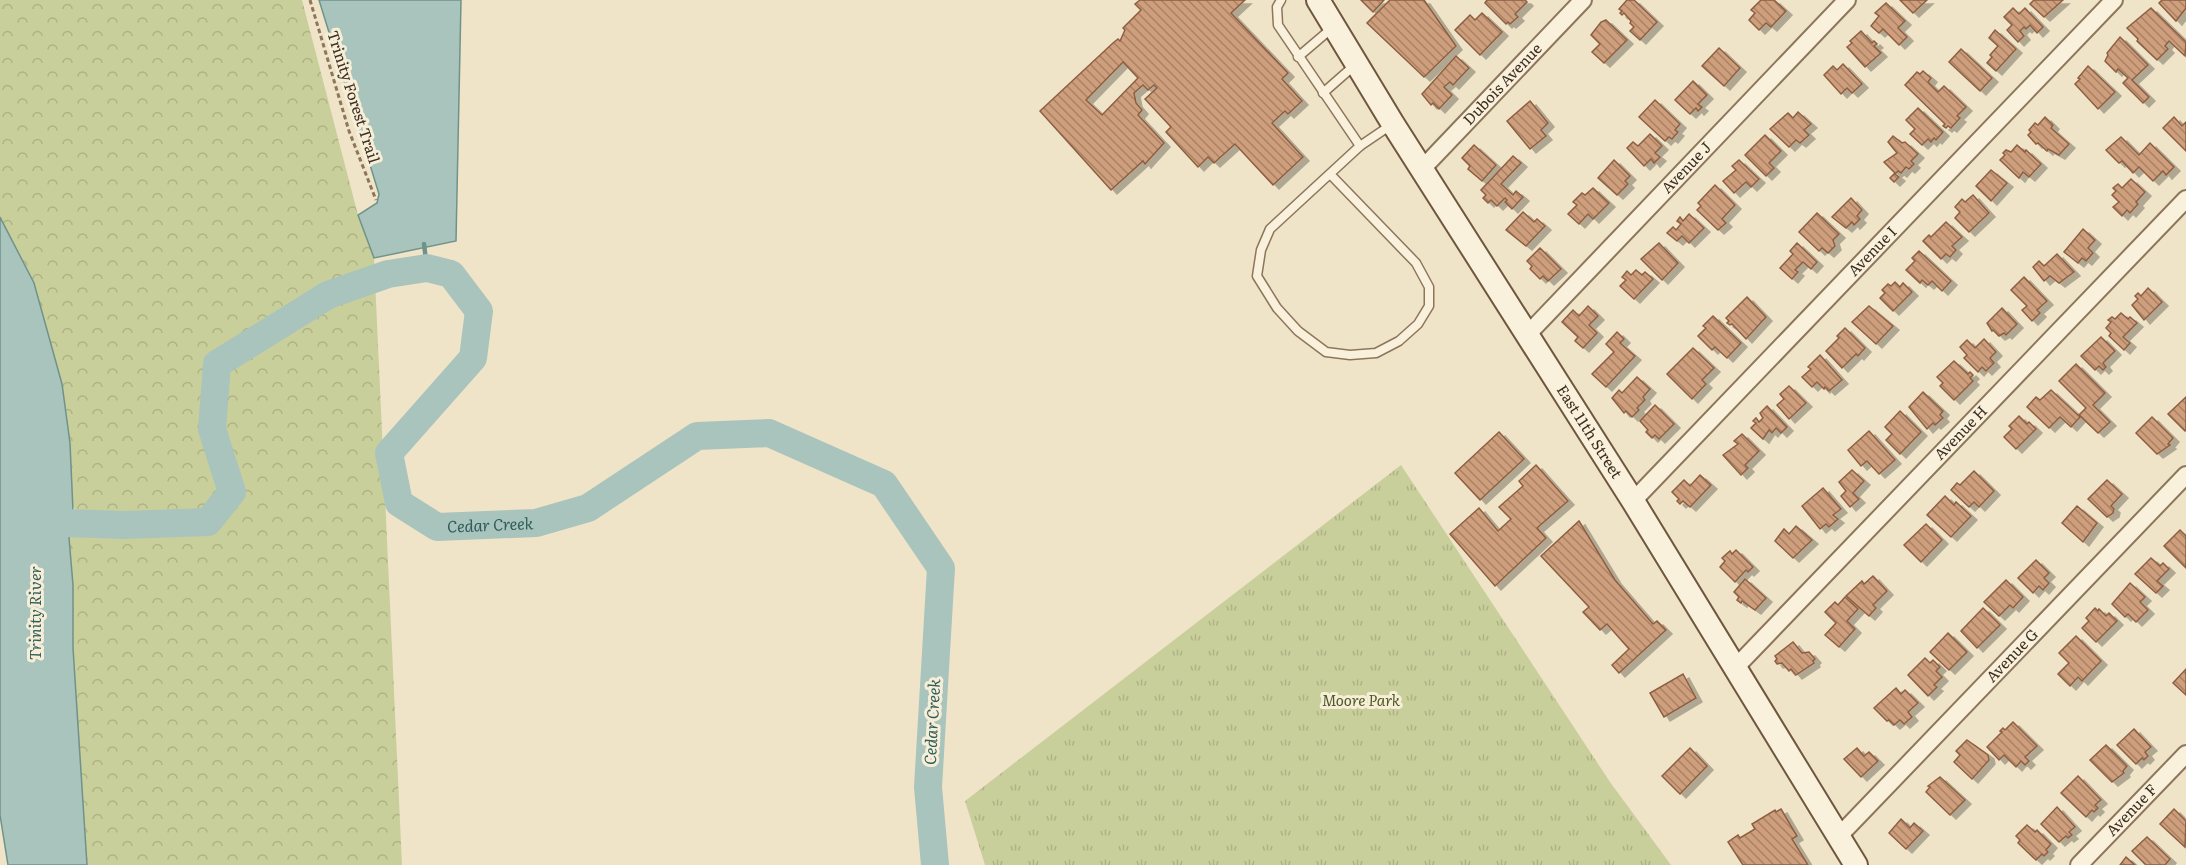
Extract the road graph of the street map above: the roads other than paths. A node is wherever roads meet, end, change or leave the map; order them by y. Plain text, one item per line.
1 (1281, 0) edge
2 (1318, 0) edge
3 (1583, 0) edge
4 (1846, 0) edge
5 (2114, 0) edge
6 (1333, 26) junction
7 (1298, 57) junction
8 (1356, 64) junction
9 (1323, 93) junction
10 (1393, 124) junction
11 (1360, 146) junction
12 (1422, 169) junction
13 (1330, 174) junction
14 (2186, 199) edge
15 (1527, 335) junction
16 (2186, 475) edge
17 (1633, 501) junction
18 (1735, 668) junction
19 (2186, 754) edge
20 (1839, 837) junction
21 (1856, 865) edge
22 (2079, 865) edge

1 - 7 lane
2 - 6 street, East 11th Street
3 - 12 street, Dubois Avenue
4 - 15 street, Avenue J
5 - 17 street, Avenue I
6 - 7 lane
6 - 8 street, East 11th Street
7 - 9 lane
8 - 9 lane
8 - 10 street, East 11th Street
9 - 11 lane
10 - 11 lane
10 - 12 street, East 11th Street
11 - 13 lane
12 - 15 street, East 11th Street
13 - 13 lane
14 - 18 street, Avenue H
15 - 17 street, East 11th Street
16 - 20 street, Avenue G
17 - 18 street, East 11th Street
18 - 20 street, East 11th Street
19 - 22 street, Avenue F
20 - 21 street, East 11th Street

